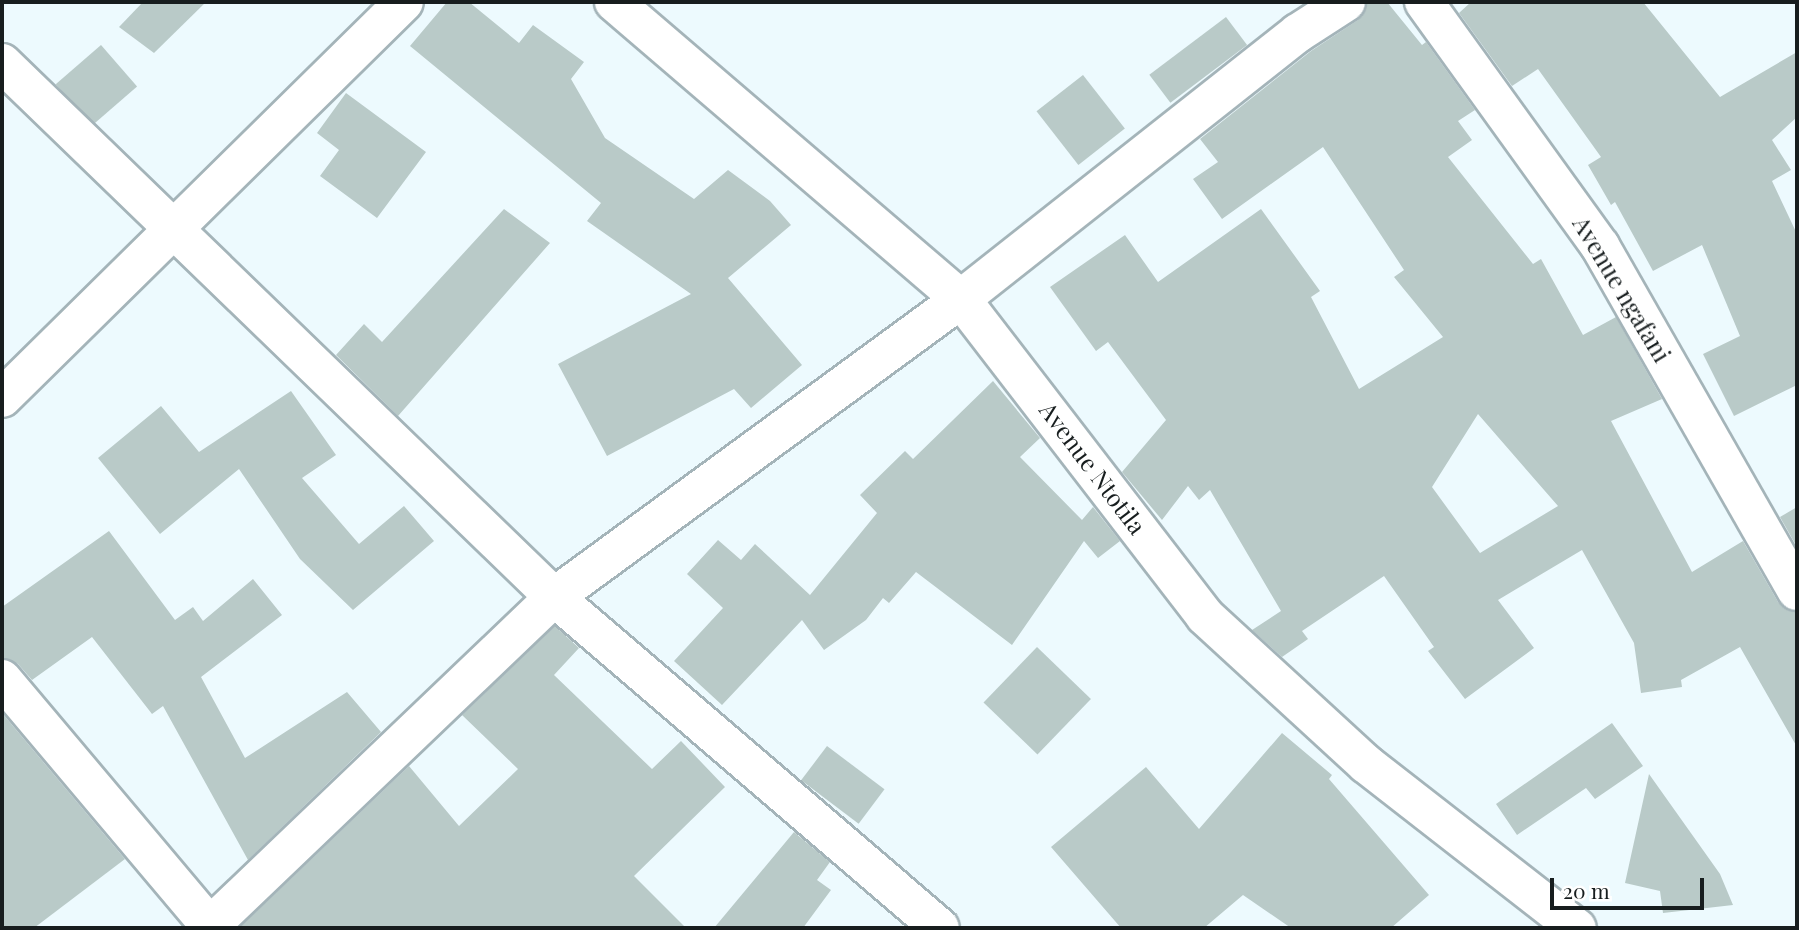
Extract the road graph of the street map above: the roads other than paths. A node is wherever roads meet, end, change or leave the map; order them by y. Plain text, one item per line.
1 (404, 2) edge
2 (614, 2) edge
3 (1346, 2) edge
4 (1424, 2) edge
5 (2, 63) edge
6 (174, 230) junction
7 (961, 299) junction
8 (2, 398) edge
9 (1797, 592) edge
10 (554, 597) junction
11 (2, 679) edge
12 (210, 927) edge
13 (940, 928) edge
14 (1577, 928) edge

1 - 6 street
2 - 7 street, Avenue Ntotila
3 - 7 street
4 - 9 street, Avenue ngafani
5 - 6 street
6 - 8 street
6 - 10 street
7 - 10 street
7 - 14 street, Avenue Ntotila
10 - 12 street
10 - 13 street
11 - 12 street

